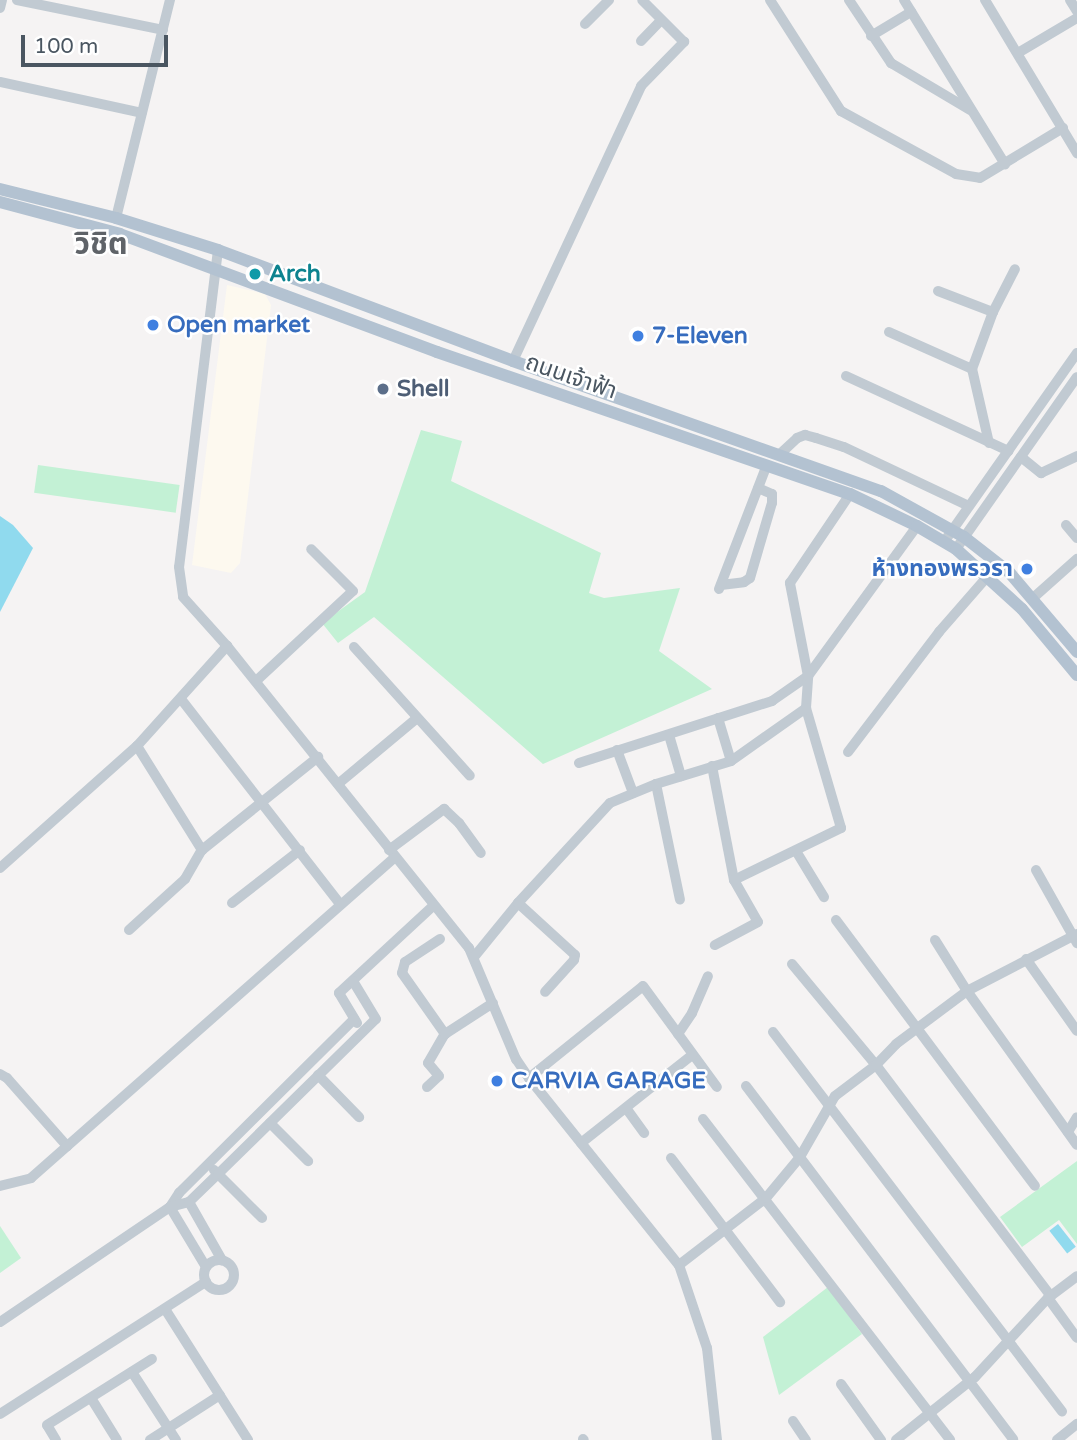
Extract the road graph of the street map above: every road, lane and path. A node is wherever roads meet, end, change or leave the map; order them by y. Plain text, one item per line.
1 (2, 0) edge
2 (17, 0) edge
3 (170, 0) edge
4 (609, 0) edge
5 (642, 0) edge
6 (770, 0) edge
7 (849, 0) edge
8 (904, 0) edge
9 (985, 0) edge
10 (1070, 0) edge
11 (0, 8) edge
12 (1077, 11) edge
13 (911, 12) junction
14 (1077, 18) edge
15 (661, 20) junction
16 (585, 24) dead end
17 (163, 30) junction
18 (871, 36) junction
19 (641, 41) dead end
20 (1018, 53) junction
21 (0, 82) edge
22 (973, 112) junction
23 (142, 113) junction
24 (1063, 128) junction
25 (1077, 153) edge
26 (1005, 164) junction
27 (0, 188) edge
28 (0, 202) edge
29 (116, 218) junction
30 (218, 250) junction
31 (216, 269) junction
32 (1015, 269) dead end
33 (938, 290) dead end
34 (993, 312) junction
35 (889, 332) dead end
36 (1077, 354) edge
37 (513, 361) junction
38 (972, 369) junction
39 (846, 376) dead end
40 (1077, 377) edge
41 (989, 443) junction
42 (1008, 451) junction
43 (780, 454) junction
44 (1077, 456) edge
45 (1021, 457) junction
46 (766, 467) junction
47 (758, 488) junction
48 (850, 494) junction
49 (969, 506) junction
50 (1066, 525) dead end
51 (917, 526) junction
52 (958, 534) junction
53 (1077, 538) edge
54 (950, 546) junction
55 (311, 549) dead end
56 (1077, 559) edge
57 (987, 577) junction
58 (1033, 598) junction
59 (228, 646) junction
60 (354, 647) dead end
61 (1077, 652) edge
62 (1077, 675) edge
63 (808, 676) junction
64 (256, 681) junction
65 (181, 699) junction
66 (806, 708) junction
67 (718, 718) junction
68 (416, 719) junction
69 (669, 735) junction
70 (137, 746) junction
71 (617, 750) junction
72 (848, 752) dead end
73 (318, 757) junction
74 (731, 761) junction
75 (579, 763) dead end
76 (712, 766) junction
77 (470, 776) dead end
78 (681, 776) junction
79 (338, 784) junction
80 (656, 784) junction
81 (633, 793) junction
82 (261, 800) junction
83 (202, 850) junction
84 (300, 850) junction
85 (796, 851) junction
86 (481, 853) dead end
87 (391, 854) junction
88 (0, 868) edge
89 (1036, 870) dead end
90 (734, 880) junction
91 (824, 897) dead end
92 (680, 900) dead end
93 (232, 903) dead end
94 (517, 903) junction
95 (340, 904) junction
96 (434, 905) junction
97 (835, 920) dead end
98 (129, 930) dead end
99 (1075, 938) edge
100 (440, 939) dead end
101 (935, 940) dead end
102 (715, 945) dead end
103 (474, 957) junction
104 (1026, 959) junction
105 (792, 964) dead end
106 (708, 976) dead end
107 (353, 981) junction
108 (967, 991) junction
109 (545, 992) dead end
110 (493, 1003) junction
111 (354, 1019) junction
112 (918, 1029) junction
113 (1077, 1031) edge
114 (362, 1032) junction
115 (773, 1032) dead end
116 (445, 1034) junction
117 (678, 1034) junction
118 (692, 1055) junction
119 (876, 1065) junction
120 (0, 1074) edge
121 (318, 1075) junction
122 (529, 1078) junction
123 (746, 1086) dead end
124 (427, 1087) dead end
125 (717, 1087) dead end
126 (829, 1106) junction
127 (626, 1108) junction
128 (359, 1117) dead end
129 (1077, 1117) edge
130 (704, 1119) dead end
131 (270, 1122) junction
132 (1068, 1132) junction
133 (644, 1133) dead end
134 (581, 1143) junction
135 (1077, 1145) edge
136 (67, 1146) junction
137 (800, 1157) junction
138 (671, 1158) dead end
139 (308, 1161) dead end
140 (208, 1165) junction
141 (218, 1174) junction
142 (0, 1186) edge
143 (1035, 1186) dead end
144 (766, 1198) junction
145 (189, 1202) junction
146 (170, 1207) junction
147 (262, 1218) dead end
148 (726, 1228) junction
149 (222, 1260) junction
150 (680, 1265) junction
151 (206, 1267) junction
152 (1077, 1276) edge
153 (206, 1282) junction
154 (1049, 1297) junction
155 (780, 1302) dead end
156 (165, 1309) junction
157 (0, 1322) edge
158 (1077, 1338) edge
159 (1008, 1342) junction
160 (152, 1359) dead end
161 (132, 1372) junction
162 (970, 1381) junction
163 (841, 1384) dead end
164 (220, 1395) junction
165 (91, 1398) junction
166 (1062, 1412) dead end
167 (930, 1413) junction
168 (0, 1414) edge
169 (793, 1421) dead end
170 (1077, 1424) edge
171 (169, 1428) junction
172 (1013, 1439) edge
173 (56, 1440) edge
174 (117, 1440) edge
175 (150, 1440) edge
176 (176, 1440) edge
177 (248, 1440) edge
178 (717, 1440) edge
179 (806, 1440) edge
180 (881, 1440) edge
181 (896, 1440) edge
182 (950, 1440) edge
183 (1057, 1440) edge

1 - 11 street
2 - 17 street
3 - 17 street
4 - 16 street
5 - 15 street
6 - 26 street
7 - 18 street
8 - 13 street
9 - 20 street
10 - 12 street
13 - 18 street
13 - 22 street
14 - 20 street
15 - 19 street
15 - 37 street
17 - 23 street
18 - 22 street
20 - 24 street
21 - 23 street
22 - 26 street
23 - 29 street
24 - 25 street
24 - 26 street
27 - 29 main road, ถนนเจ้าฟ้า
28 - 31 main road, ถนนเจ้าฟ้า
29 - 30 main road, ถนนเจ้าฟ้า
30 - 31 street
30 - 37 main road, ถนนเจ้าฟ้า
31 - 46 main road, ถนนเจ้าฟ้า
31 - 59 street
32 - 34 street
33 - 34 street
34 - 38 street
35 - 38 street
36 - 42 street
37 - 43 main road, ถนนเจ้าฟ้า
38 - 41 street
39 - 41 street
40 - 45 street
41 - 42 street
42 - 49 street
43 - 49 street
43 - 52 main road, ถนนเจ้าฟ้า
44 - 45 street
45 - 52 street
46 - 47 street
46 - 48 main road, ถนนเจ้าฟ้า
47 - 47 street
48 - 51 main road, ถนนเจ้าฟ้า
48 - 63 street
49 - 52 street
50 - 53 street
51 - 54 main road, ถนนเจ้าฟ้า
51 - 63 street
52 - 54 street
52 - 58 main road, ถนนเจ้าฟ้า
54 - 57 main road, ถนนเจ้าฟ้า
55 - 64 street
56 - 58 street
57 - 62 main road, ถนนเจ้าฟ้า
57 - 72 street
58 - 61 main road, ถนนเจ้าฟ้า
59 - 64 street
59 - 65 street
60 - 68 street
63 - 66 street
63 - 67 street
64 - 73 street
65 - 70 street
65 - 82 street
66 - 74 street
66 - 85 street
67 - 69 street
67 - 74 street
68 - 77 street
68 - 79 street
69 - 71 street
69 - 78 street
70 - 83 street
70 - 88 street
71 - 75 street
71 - 81 street
73 - 79 street
73 - 82 street
74 - 76 street
76 - 78 street
76 - 90 street
78 - 80 street
79 - 87 street
80 - 81 street
80 - 92 street
81 - 94 street
82 - 83 street
82 - 84 street
83 - 98 street
84 - 93 street
84 - 95 street
85 - 90 street
85 - 91 street
86 - 87 street
87 - 95 street
87 - 96 street
89 - 99 street
90 - 102 street
94 - 103 street
94 - 109 street
95 - 136 street
96 - 103 street
96 - 107 street
97 - 112 street
99 - 104 street
100 - 116 street
101 - 108 street
103 - 110 street
104 - 108 street
104 - 113 street
105 - 119 street
106 - 117 street
107 - 111 street
107 - 114 street
108 - 112 street
108 - 132 street
110 - 116 street
110 - 122 street
111 - 114 street
111 - 140 street
112 - 119 street
112 - 143 street
114 - 121 street
115 - 126 street
116 - 124 street
117 - 118 street
117 - 122 street
118 - 125 street
118 - 127 street
119 - 126 street
119 - 154 street
120 - 136 street
121 - 128 street
121 - 131 street
122 - 134 street
123 - 137 street
126 - 137 street
126 - 159 street
127 - 133 street
127 - 134 street
129 - 132 street
130 - 144 street
131 - 139 street
131 - 141 street
132 - 135 street
134 - 150 street
136 - 142 street
137 - 144 street
137 - 162 street
138 - 148 street
140 - 141 street
140 - 146 street
141 - 145 street
141 - 147 street
144 - 148 street
144 - 167 street
145 - 146 street
145 - 149 street
146 - 151 street
146 - 157 street
148 - 150 street
148 - 155 street
149 - 151 street
149 - 153 street
150 - 178 street
151 - 153 street
152 - 154 street
153 - 156 street
154 - 158 street
154 - 159 street
156 - 164 street
156 - 168 street
159 - 162 street
159 - 166 street
160 - 161 street
161 - 165 street
161 - 171 street
162 - 167 street
162 - 172 street
163 - 180 street
164 - 171 street
164 - 177 street
165 - 173 street
165 - 174 street
167 - 181 street
167 - 182 street
169 - 179 street
170 - 183 street
171 - 175 street
171 - 176 street

